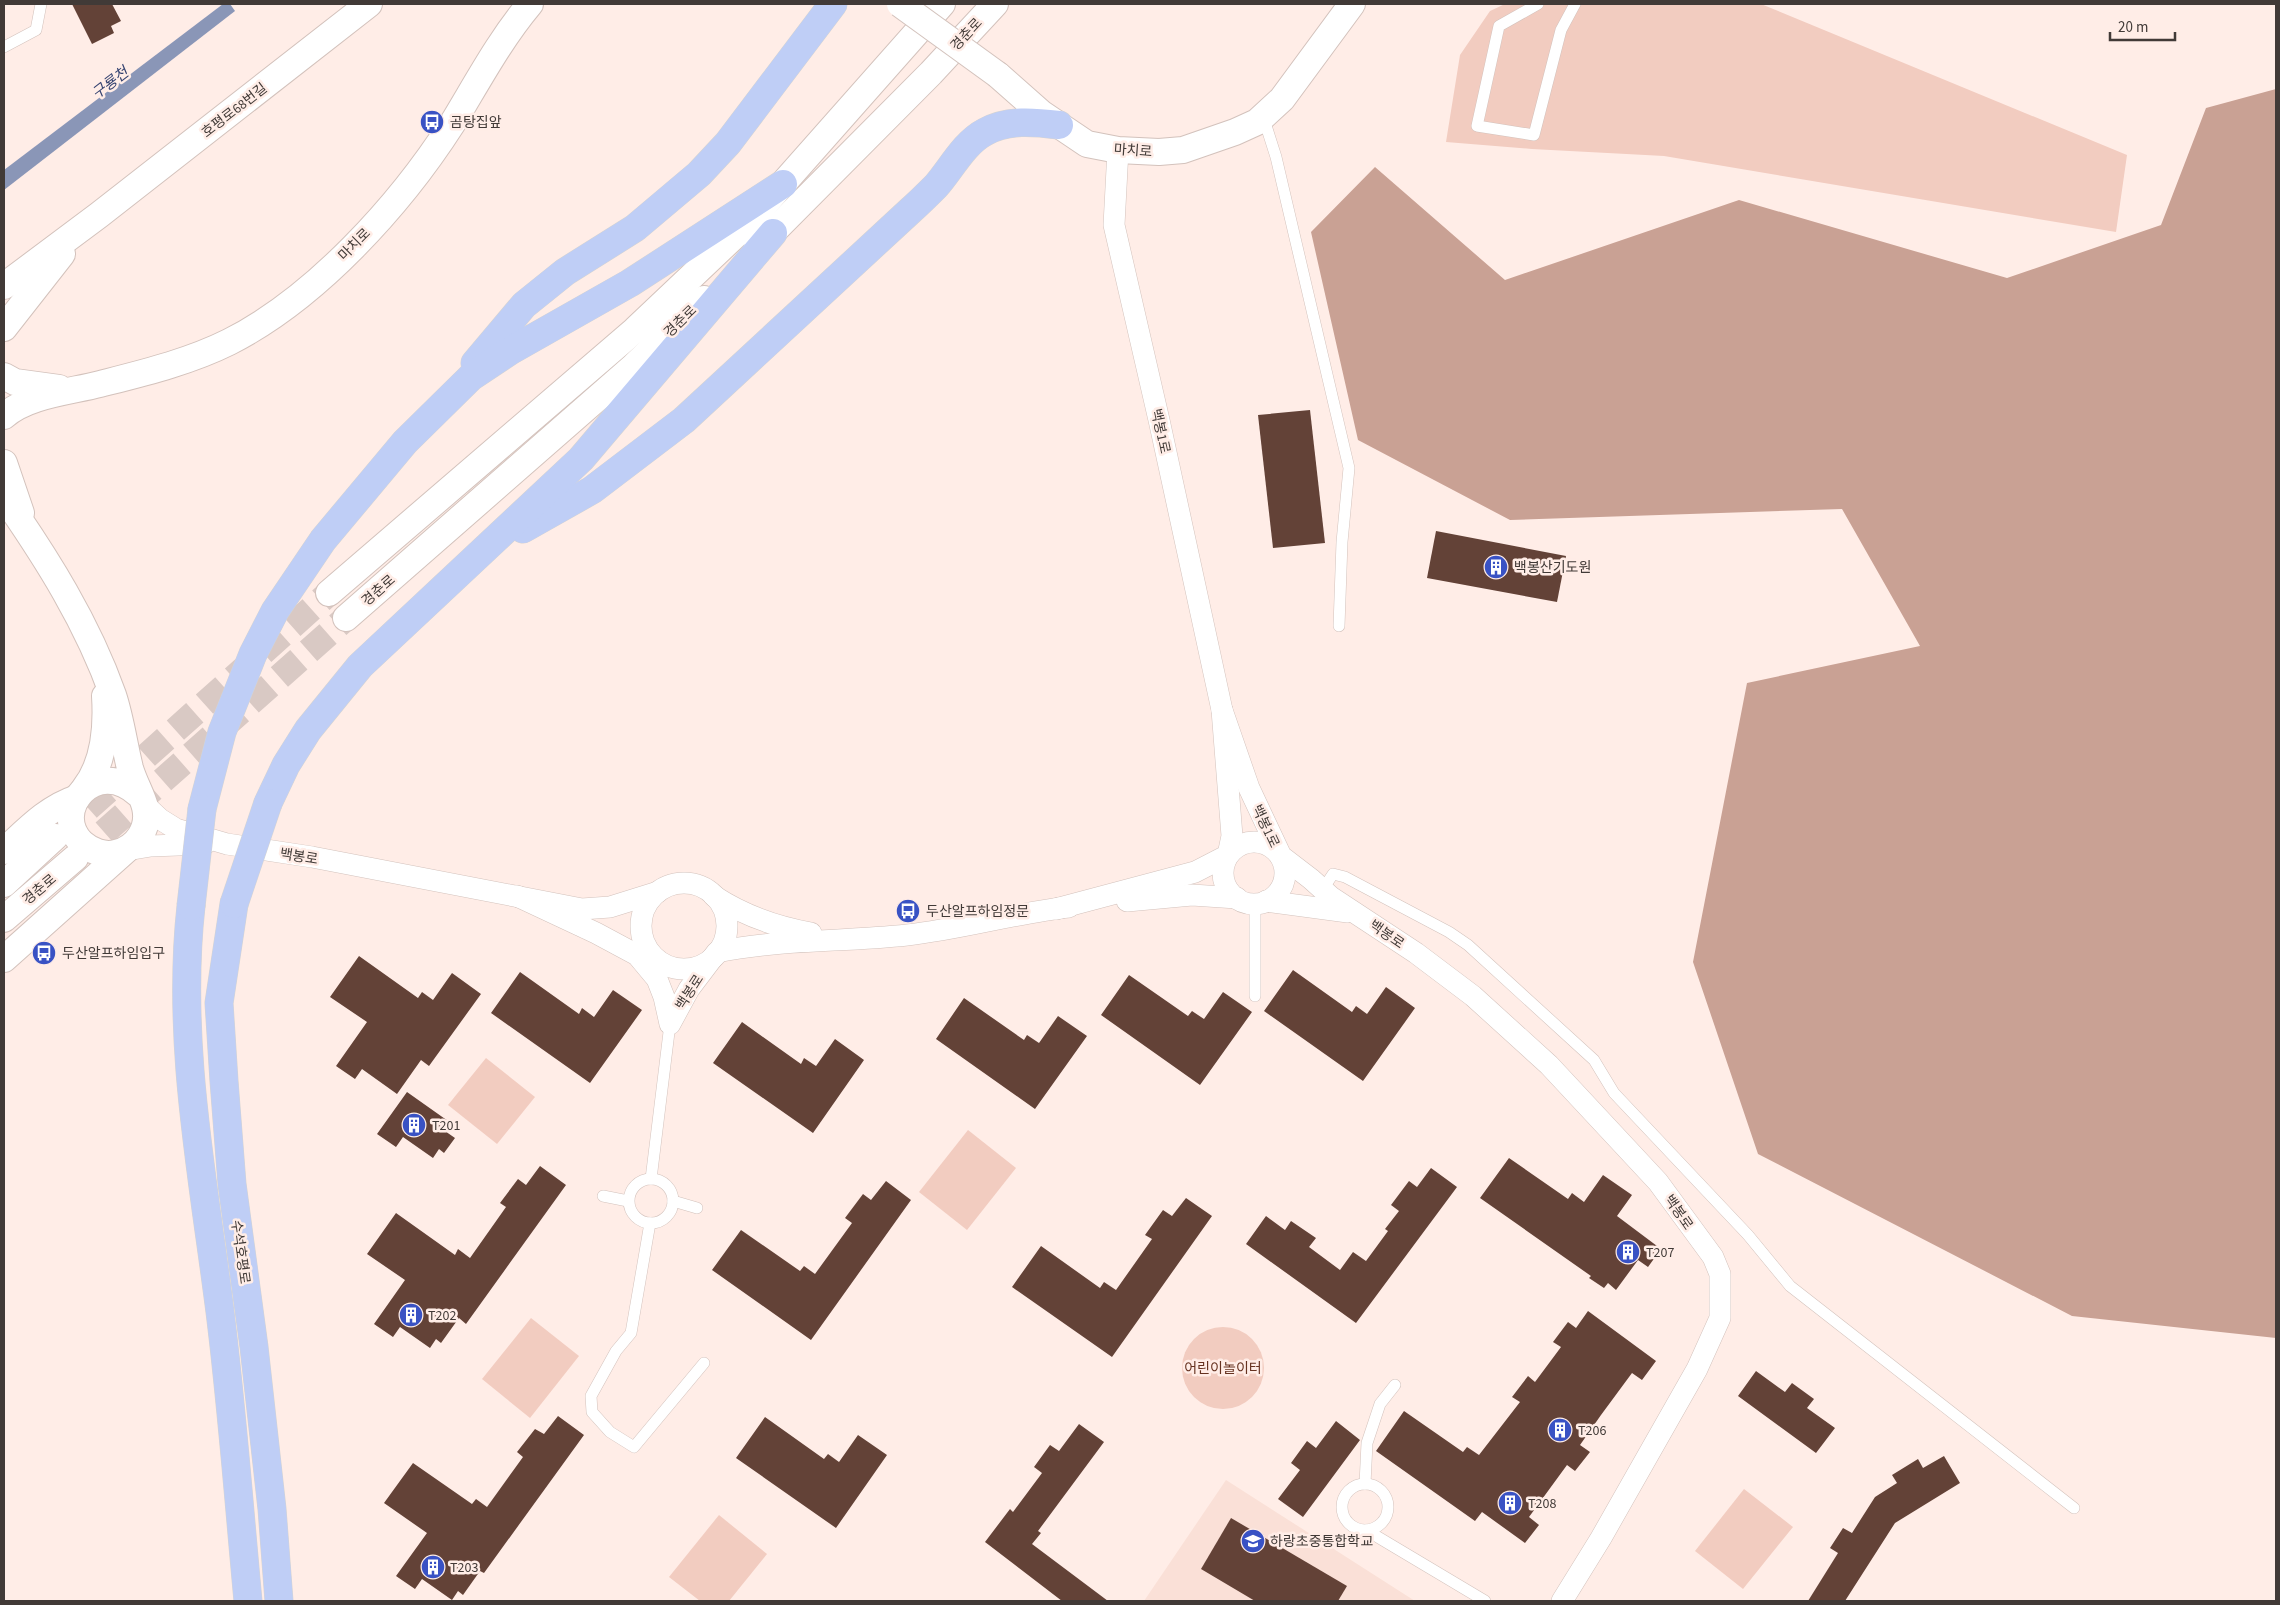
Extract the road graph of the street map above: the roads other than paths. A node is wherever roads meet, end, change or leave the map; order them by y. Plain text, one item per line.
1 (41, 4) edge
2 (369, 4) edge
3 (530, 4) edge
4 (833, 4) edge
5 (900, 4) edge
6 (942, 4) edge
7 (995, 4) edge
8 (1352, 4) edge
9 (1538, 4) edge
10 (1574, 4) edge
11 (4, 47) edge
12 (1264, 116) junction
13 (1059, 126) junction
14 (1118, 150) junction
15 (783, 184) junction
16 (99, 215) junction
17 (773, 233) junction
18 (4, 273) edge
19 (4, 286) edge
20 (4, 328) edge
21 (4, 376) edge
22 (97, 385) junction
23 (439, 406) junction
24 (4, 416) edge
25 (4, 463) edge
26 (4, 497) edge
27 (31, 534) junction
28 (485, 550) junction
29 (329, 593) tunnel mouth
30 (346, 618) tunnel mouth
31 (1339, 626) dead end
32 (102, 668) junction
33 (1222, 710) junction
34 (80, 793) junction
35 (141, 800) junction
36 (55, 837) tunnel mouth
37 (227, 844) junction
38 (127, 850) junction
39 (4, 851) edge
40 (1228, 855) junction
41 (1281, 856) junction
42 (75, 858) tunnel mouth
43 (4, 884) edge
44 (1324, 889) junction
45 (658, 892) junction
46 (517, 896) junction
47 (714, 896) junction
48 (1253, 901) junction
49 (1056, 909) junction
50 (1356, 913) junction
51 (4, 919) edge
52 (858, 940) junction
53 (645, 946) junction
54 (717, 952) junction
55 (4, 959) edge
56 (1256, 996) dead end
57 (670, 1024) junction
58 (651, 1179) junction
59 (603, 1196) dead end
60 (628, 1201) junction
61 (673, 1202) junction
62 (697, 1208) dead end
63 (650, 1223) junction
64 (704, 1363) dead end
65 (1395, 1385) dead end
66 (1365, 1484) junction
67 (2074, 1508) dead end
68 (1366, 1530) junction
69 (248, 1601) edge
70 (279, 1601) edge
71 (1485, 1601) edge
72 (1562, 1601) edge

1 - 11 lane
2 - 16 street, 호평로68번길
3 - 22 street, 마치로
4 - 23 highway
5 - 13 street, 마치로, bridge
6 - 15 street, 경춘로
7 - 17 street, 경춘로
8 - 12 street, 마치로
9 - 10 lane
12 - 14 street, 마치로
12 - 31 lane
13 - 14 street, 마치로
13 - 28 highway
14 - 33 street, 백봉1로
15 - 23 highway
15 - 29 street, 경춘로
16 - 18 street
16 - 19 street, 호평로68번길
16 - 20 street, 호평로68번길
17 - 28 highway
17 - 30 street, 경춘로
21 - 22 street, 마치로
22 - 24 street, 마치로
23 - 69 highway, 수석호평로, bridge
25 - 27 street
26 - 27 street
27 - 32 street
28 - 70 highway, 수석호평로, bridge
32 - 34 street
32 - 35 street
33 - 40 street, 백봉1로
33 - 41 street, 백봉1로
34 - 35 street
34 - 38 street
34 - 39 street
35 - 37 street, 백봉로
35 - 38 street
36 - 43 street, 경춘로
37 - 38 street, 백봉로
37 - 46 street, 백봉로
38 - 55 street
40 - 41 street
40 - 48 street
40 - 49 street, 백봉로
41 - 44 street, 백봉로
41 - 48 street
42 - 51 street, 경춘로
44 - 50 street, 백봉로
44 - 67 lane
45 - 46 street, 백봉로
45 - 47 street
45 - 53 street
46 - 53 street, 백봉로
46 - 57 street, 백봉로
47 - 52 street, 백봉로
47 - 54 street
48 - 49 street, 백봉로
48 - 50 street, 백봉로
48 - 56 lane
49 - 52 street, 백봉로
50 - 72 street, 백봉로
52 - 54 street, 백봉로
53 - 54 street
54 - 57 street, 백봉로
57 - 58 lane
58 - 60 lane
58 - 61 lane
59 - 60 lane
60 - 63 lane
61 - 62 lane
61 - 63 lane
63 - 64 lane
65 - 66 lane
66 - 68 lane
66 - 68 lane
68 - 71 lane

